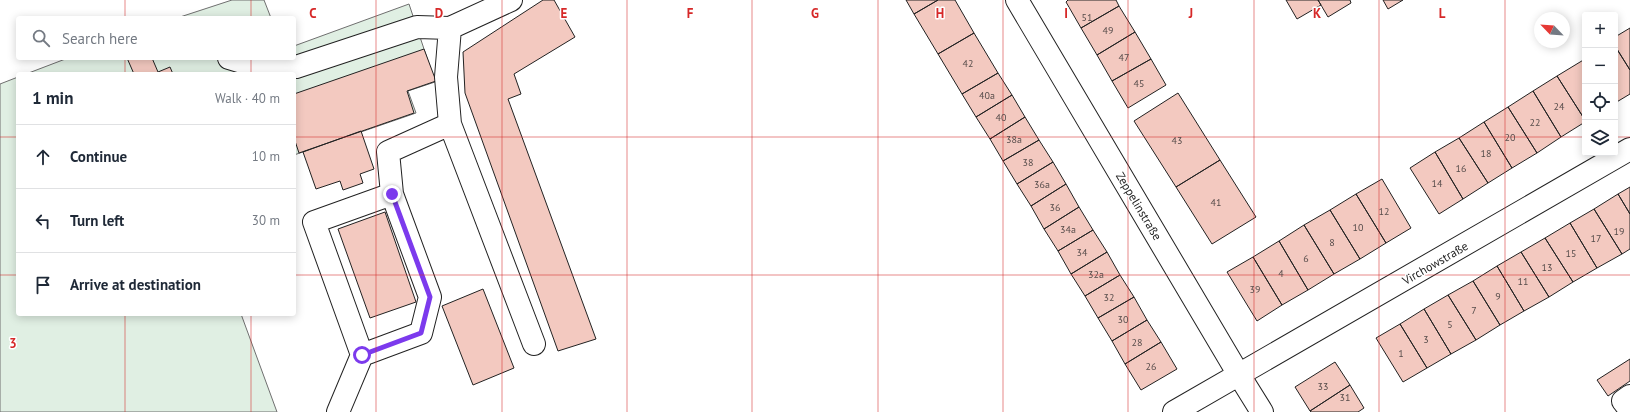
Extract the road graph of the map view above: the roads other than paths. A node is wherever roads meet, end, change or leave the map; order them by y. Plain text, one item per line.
1 (511, 0) edge
2 (1016, 0) edge
3 (450, 28) junction
4 (236, 60) edge
5 (450, 124) junction
6 (1630, 149) edge
7 (392, 194) junction
8 (534, 344) dead end
9 (362, 355) junction
10 (1239, 375) junction
11 (1630, 396) edge
12 (1630, 410) edge
13 (338, 412) edge
14 (1174, 412) edge
15 (1262, 412) edge

1 - 3 street
2 - 10 street, Zeppelinstraße
3 - 4 street
3 - 5 street
5 - 7 street
5 - 8 street
6 - 10 street, Virchowstraße
7 - 9 street
7 - 9 street
9 - 13 street
10 - 14 street, Virchowstraße
10 - 15 street, Zeppelinstraße
11 - 12 street

